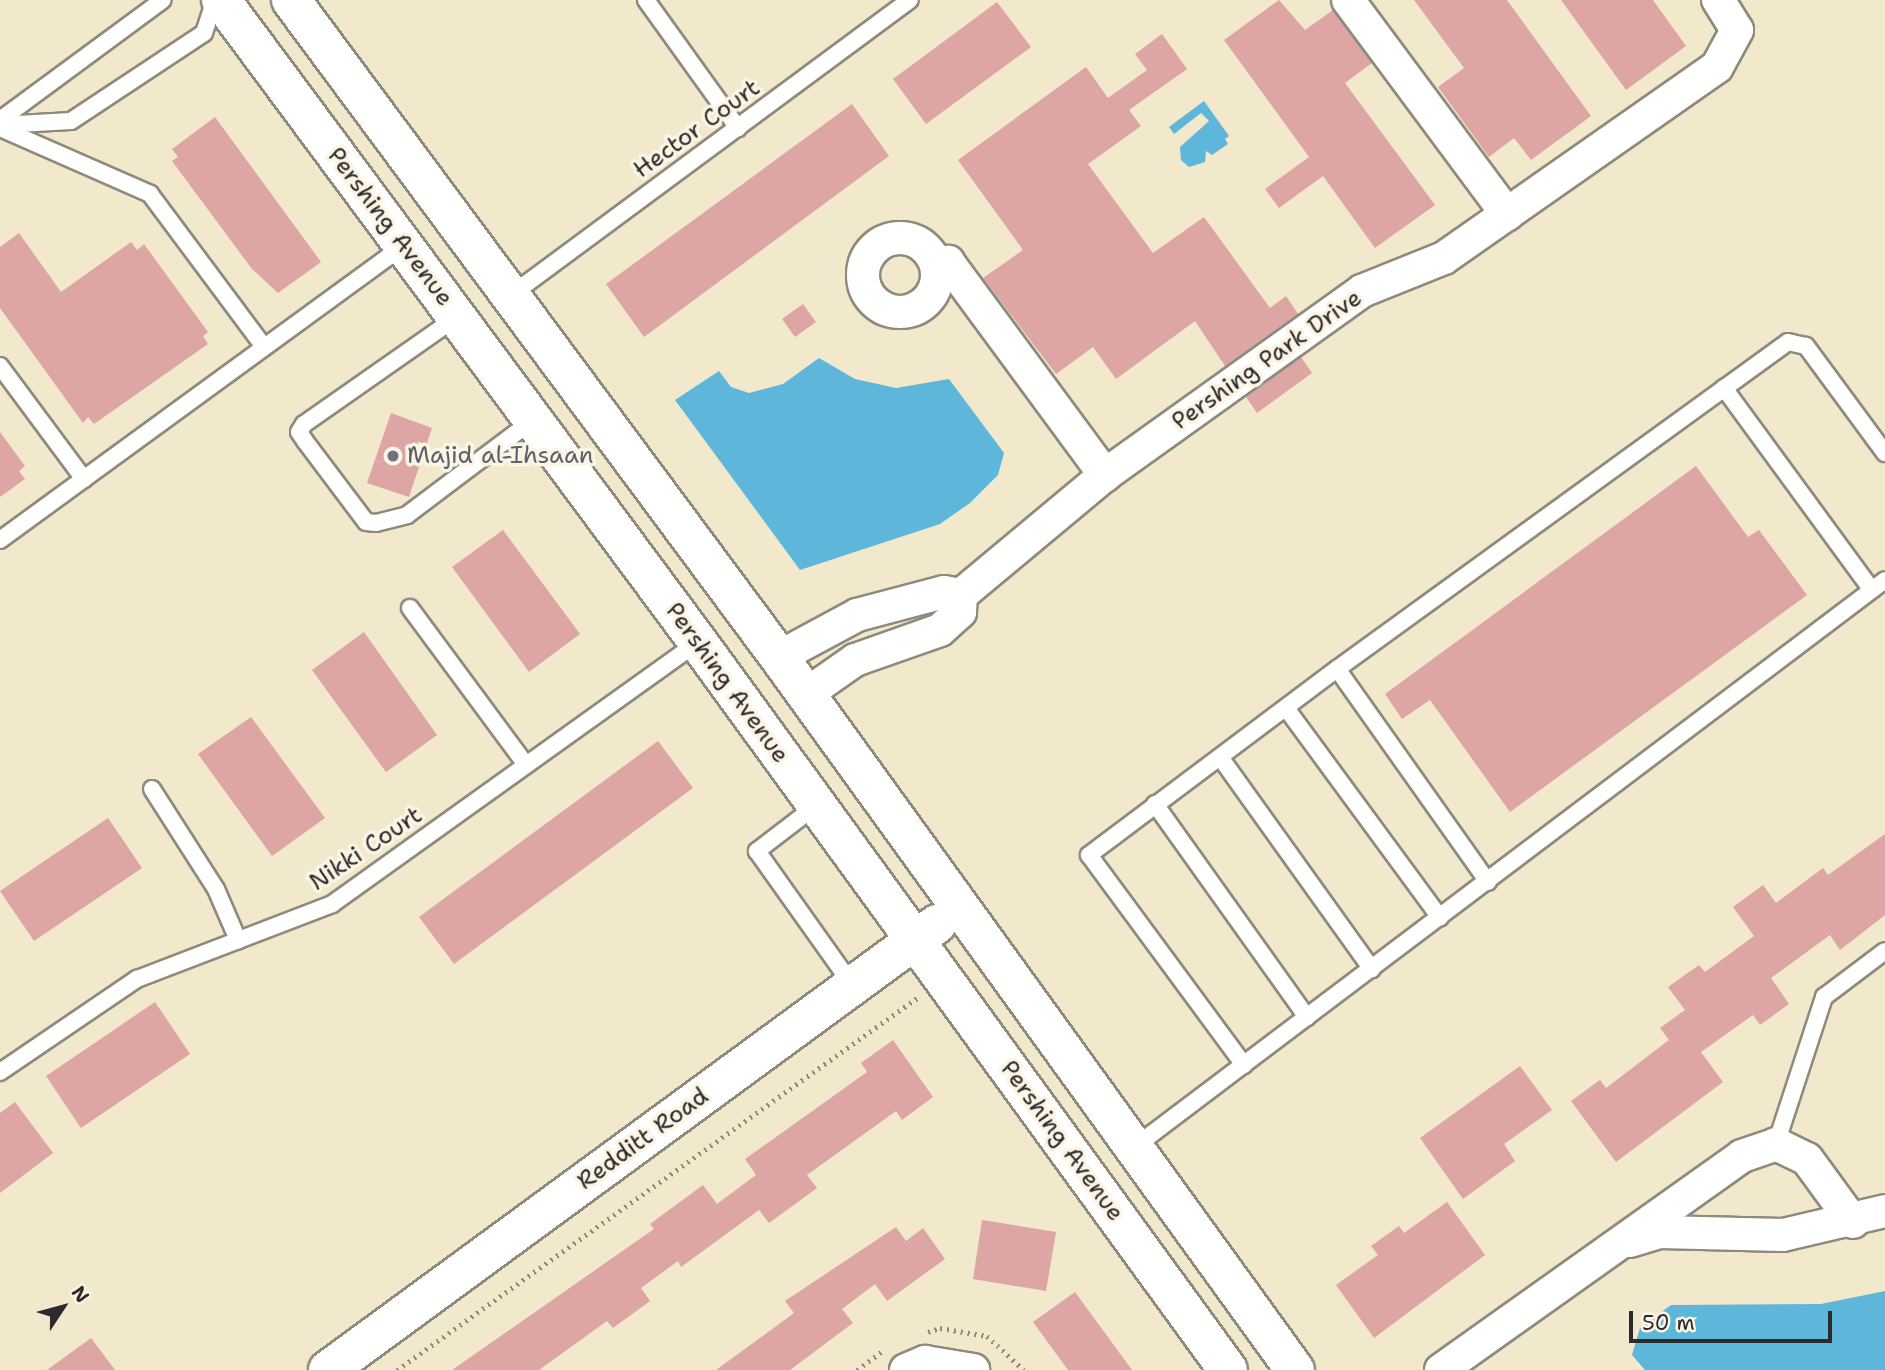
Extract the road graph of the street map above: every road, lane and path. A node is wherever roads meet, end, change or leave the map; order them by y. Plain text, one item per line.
1 (163, 0) edge
2 (215, 0) edge
3 (221, 0) edge
4 (292, 0) edge
5 (646, 0) edge
6 (910, 0) edge
7 (1348, 0) edge
8 (1718, 0) edge
9 (0, 125) edge
10 (737, 128) junction
11 (1507, 214) junction
12 (404, 246) junction
13 (937, 270) dead end
14 (510, 295) junction
15 (457, 317) junction
16 (264, 347) junction
17 (0, 366) edge
18 (1724, 388) junction
19 (533, 420) junction
20 (1885, 453) edge
21 (1105, 475) junction
22 (83, 479) junction
23 (0, 540) edge
24 (1879, 585) edge
25 (961, 595) junction
26 (410, 608) dead end
27 (876, 608) junction
28 (698, 642) junction
29 (887, 647) junction
30 (779, 657) junction
31 (1337, 669) junction
32 (805, 695) junction
33 (1286, 708) junction
34 (1220, 757) junction
35 (526, 765) junction
36 (152, 789) dead end
37 (1156, 804) junction
38 (817, 805) junction
39 (1488, 882) junction
40 (959, 908) junction
41 (1440, 918) junction
42 (916, 939) junction
43 (238, 940) junction
44 (1885, 951) edge
45 (1373, 969) junction
46 (853, 986) junction
47 (922, 994) dead end
48 (1307, 1017) junction
49 (1244, 1065) junction
50 (0, 1072) edge
51 (1776, 1144) junction
52 (1133, 1148) junction
53 (1885, 1212) edge
54 (1853, 1222) junction
55 (1612, 1246) junction
56 (328, 1370) edge
57 (397, 1370) edge
58 (906, 1370) edge
59 (973, 1370) edge
60 (1228, 1370) edge
61 (1295, 1370) edge
62 (1441, 1370) edge

1 - 9 lane
2 - 9 lane
3 - 12 street, Pershing Avenue
4 - 14 street
5 - 10 lane
6 - 10 lane, Hector Court
7 - 11 street
8 - 11 street, Pershing Park Drive
9 - 16 lane
10 - 14 lane, Hector Court
11 - 21 street, Pershing Park Drive
12 - 15 street, Pershing Avenue
12 - 16 lane
13 - 21 street
14 - 30 street
15 - 19 street, Pershing Avenue
15 - 19 lane
16 - 22 lane
17 - 22 lane
18 - 20 lane
18 - 24 lane
18 - 31 lane
19 - 28 street, Pershing Avenue
21 - 25 street, Pershing Park Drive
22 - 23 lane
24 - 39 lane
25 - 27 street
25 - 29 street, Pershing Park Drive
26 - 35 lane
27 - 29 street
27 - 30 street
28 - 35 lane, Nikki Court
28 - 38 street, Pershing Avenue
29 - 32 street, Pershing Park Drive
30 - 32 street
31 - 33 lane
31 - 39 lane
32 - 40 street
33 - 34 lane
33 - 41 lane
34 - 37 lane
34 - 45 lane
35 - 43 lane, Nikki Court
36 - 43 lane
37 - 48 lane
37 - 49 lane
38 - 42 street, Pershing Avenue
38 - 46 lane
39 - 41 lane
40 - 42 street, Redditt Road
40 - 52 street
41 - 45 lane
42 - 46 street, Redditt Road
42 - 60 street, Pershing Avenue
43 - 50 lane, Nikki Court
44 - 51 lane
45 - 48 lane
46 - 56 street, Redditt Road
47 - 57 path
48 - 49 lane
49 - 52 lane
51 - 54 street
51 - 55 street
52 - 61 street
53 - 54 street
54 - 55 street
55 - 62 street
58 - 59 street

